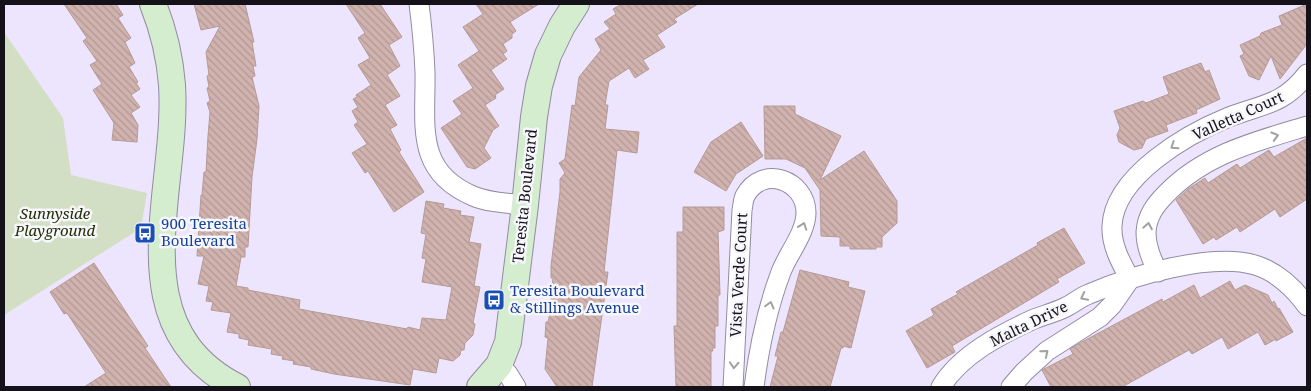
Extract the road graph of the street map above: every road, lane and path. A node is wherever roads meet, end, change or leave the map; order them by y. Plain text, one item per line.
1 (153, 4) edge
2 (419, 4) edge
3 (576, 4) edge
4 (1307, 74) edge
5 (1307, 126) edge
6 (525, 206) junction
7 (1158, 272) junction
8 (1130, 279) junction
9 (1307, 306) edge
10 (498, 365) junction
11 (237, 387) edge
12 (480, 387) edge
13 (516, 387) edge
14 (733, 387) edge
15 (754, 387) edge
16 (941, 387) edge
17 (1011, 387) edge

1 - 11 street
2 - 6 street
3 - 6 street, Teresita Boulevard
4 -> 8 street, Valletta Court
7 -> 5 street, Valletta Court
6 - 10 street, Teresita Boulevard
7 - 8 street, Malta Drive
7 - 9 street, Malta Drive
8 -> 16 street, Malta Drive
17 -> 8 street, Malta Drive
10 - 12 street, Teresita Boulevard
10 - 13 street
15 -> 14 street, Vista Verde Court

